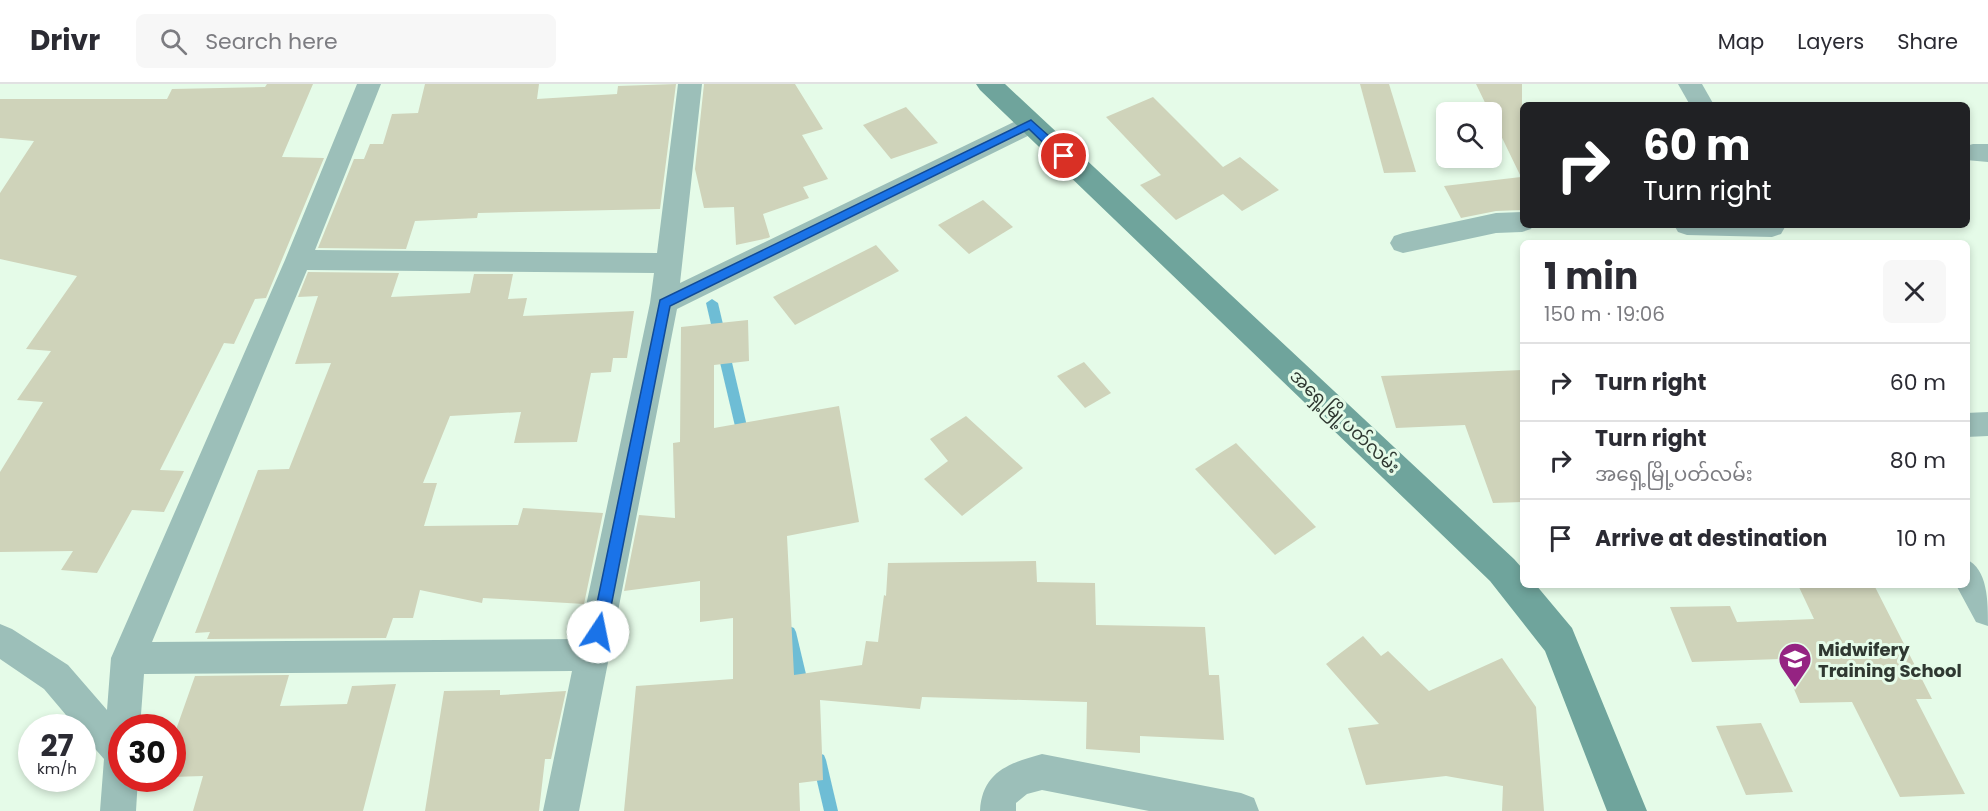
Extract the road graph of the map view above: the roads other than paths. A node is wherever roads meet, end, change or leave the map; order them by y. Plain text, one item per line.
1 (369, 84) edge
2 (690, 84) edge
3 (989, 84) edge
4 (1690, 84) edge
5 (1700, 102) edge
6 (1031, 124) junction
7 (1520, 222) edge
8 (1724, 228) edge
9 (1774, 232) edge
10 (1403, 243) dead end
11 (298, 260) junction
12 (668, 263) junction
13 (664, 303) junction
14 (1988, 424) edge
15 (1970, 425) edge
16 (1970, 580) edge
17 (1988, 611) edge
18 (0, 640) edge
19 (594, 655) junction
20 (128, 658) junction
21 (124, 714) edge
22 (108, 737) edge
23 (119, 792) edge
24 (118, 811) edge
25 (561, 811) edge
26 (998, 811) edge
27 (1241, 811) edge
28 (1627, 811) edge

1 - 11 street
2 - 12 street
3 - 6 street, အရှေ့မြို့ပတ်လမ်း
4 - 5 street
6 - 13 street
6 - 28 street, အရှေ့မြို့ပတ်လမ်း
7 - 10 street
8 - 9 street
11 - 12 street
11 - 20 street
12 - 13 street
13 - 19 street
14 - 15 street
16 - 17 street
18 - 22 street
19 - 20 street
19 - 25 street
20 - 21 street
23 - 24 street
26 - 27 street

